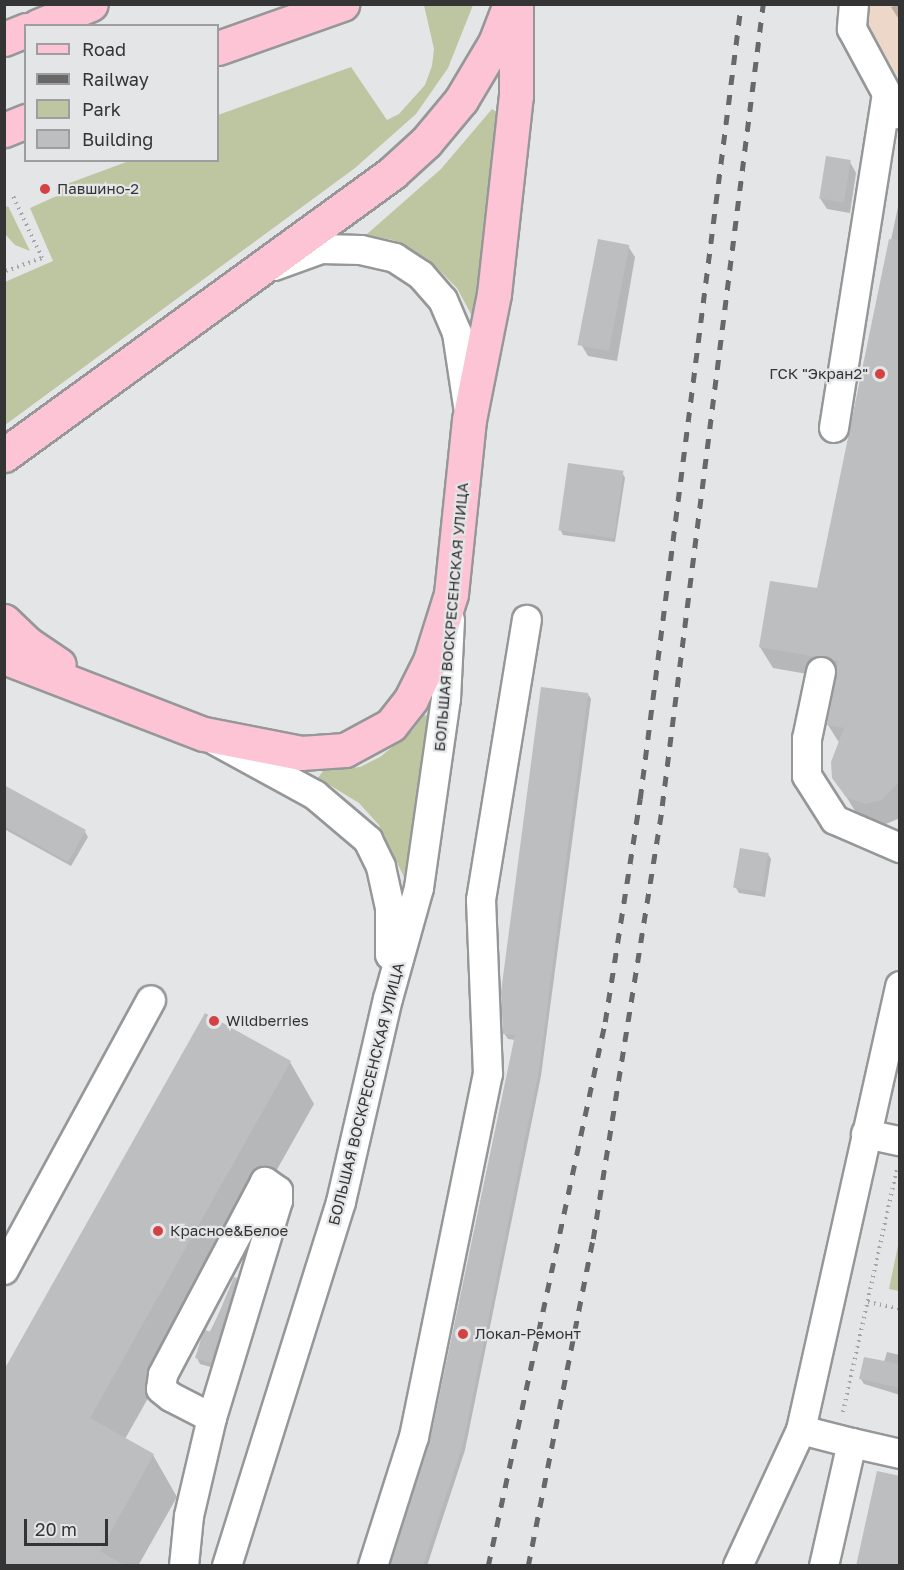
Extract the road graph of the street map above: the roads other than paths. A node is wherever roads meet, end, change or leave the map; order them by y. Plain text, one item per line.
1 (91, 4) edge
2 (342, 4) edge
3 (510, 4) edge
4 (516, 4) edge
5 (853, 17) edge
6 (43, 24) edge
7 (24, 31) edge
8 (4, 39) edge
9 (219, 48) edge
10 (893, 106) edge
11 (24, 122) edge
12 (4, 130) edge
13 (261, 272) junction
14 (469, 420) junction
15 (834, 428) dead end
16 (7, 456) edge
17 (451, 594) junction
18 (527, 620) dead end
19 (4, 621) edge
20 (4, 657) edge
21 (821, 672) dead end
22 (96, 689) junction
23 (204, 734) junction
24 (900, 848) edge
25 (900, 986) edge
26 (388, 999) junction
27 (151, 1000) dead end
28 (866, 1134) junction
29 (900, 1141) edge
30 (4, 1270) edge
31 (212, 1418) junction
32 (801, 1430) junction
33 (845, 1441) junction
34 (900, 1454) edge
35 (230, 1558) edge
36 (183, 1566) edge
37 (373, 1566) edge
38 (738, 1566) edge
39 (824, 1566) edge

1 - 6 main road
2 - 9 main road
3 - 13 main road
4 - 14 main road, БОЛЬШАЯ ВОСКРЕСЕНСКАЯ УЛИЦА
5 - 10 street
7 - 8 main road
10 - 15 street
11 - 12 main road
13 - 14 street
13 - 16 main road
14 - 17 main road, БОЛЬШАЯ ВОСКРЕСЕНСКАЯ УЛИЦА
17 - 23 main road
17 - 26 street, БОЛЬШАЯ ВОСКРЕСЕНСКАЯ УЛИЦА
18 - 37 street
19 - 22 main road
20 - 22 main road
21 - 24 street
22 - 23 main road
23 - 26 street
25 - 28 street
26 - 35 street, БОЛЬШАЯ ВОСКРЕСЕНСКАЯ УЛИЦА
27 - 30 street
28 - 29 street
28 - 32 street
31 - 31 street
31 - 36 street
32 - 33 street
32 - 38 street
33 - 34 street
33 - 39 street

